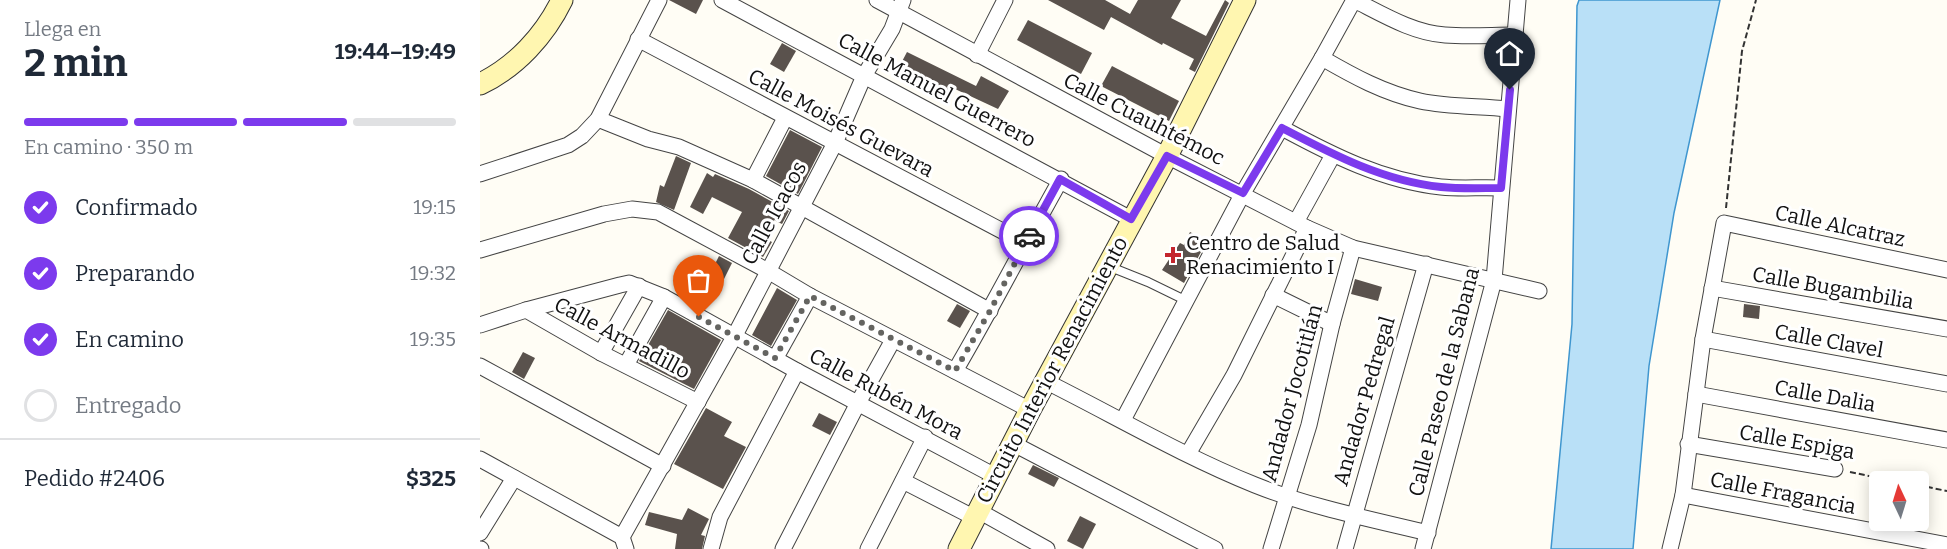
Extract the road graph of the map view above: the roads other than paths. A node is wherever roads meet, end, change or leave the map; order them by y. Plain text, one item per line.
1 (562, 0) edge
2 (659, 0) edge
3 (877, 0) edge
4 (1005, 0) edge
5 (1245, 0) edge
6 (1354, 0) edge
7 (1518, 0) edge
8 (724, 1) edge
9 (901, 6) edge
10 (1516, 35) junction
11 (638, 39) junction
12 (977, 55) junction
13 (1322, 58) junction
14 (864, 76) junction
15 (480, 84) edge
16 (1508, 109) junction
17 (785, 118) junction
18 (598, 119) junction
19 (1282, 128) junction
20 (835, 143) junction
21 (1333, 155) junction
22 (1167, 156) junction
23 (480, 174) edge
24 (1060, 179) junction
25 (753, 180) junction
26 (1501, 188) junction
27 (1243, 193) junction
28 (802, 206) junction
29 (1131, 219) junction
30 (1301, 225) junction
31 (1025, 243) junction
32 (1353, 248) junction
33 (480, 250) edge
34 (1426, 264) junction
35 (1106, 266) junction
36 (1947, 270) edge
37 (768, 271) junction
38 (1494, 280) junction
39 (639, 286) junction
40 (1712, 288) junction
41 (1539, 291) dead end
42 (1273, 295) junction
43 (810, 296) junction
44 (664, 297) junction
45 (1187, 301) junction
46 (526, 310) junction
47 (990, 311) junction
48 (480, 323) edge
49 (1332, 324) junction
50 (1947, 329) edge
51 (734, 337) junction
52 (1703, 339) junction
53 (893, 340) junction
54 (601, 353) junction
55 (775, 358) junction
56 (626, 365) junction
57 (480, 366) edge
58 (797, 371) junction
59 (955, 371) junction
60 (1045, 381) junction
61 (1947, 384) edge
62 (1696, 394) junction
63 (698, 402) junction
64 (858, 403) junction
65 (1030, 410) junction
66 (1123, 420) junction
67 (925, 437) junction
68 (1947, 440) edge
69 (1012, 443) junction
70 (1688, 444) junction
71 (1188, 454) junction
72 (480, 459) edge
73 (663, 466) junction
74 (1835, 469) road end
75 (995, 476) junction
76 (514, 478) junction
77 (903, 481) junction
78 (1287, 495) junction
79 (1683, 495) junction
80 (976, 514) junction
81 (1353, 516) junction
82 (1428, 532) junction
83 (480, 533) edge
84 (624, 543) edge
85 (1947, 545) edge
86 (711, 549) edge
87 (783, 549) edge
88 (868, 549) edge
89 (959, 549) edge
90 (1047, 549) edge
91 (1215, 549) edge
92 (1271, 549) edge
93 (1345, 549) edge
94 (1423, 549) edge
95 (1670, 549) edge

1 - 15 main road
2 - 11 street
3 - 9 street, Calle Cuauhtémoc
4 - 12 street
5 - 22 main road, Circuito Interior Renacimiento
6 - 10 street
6 - 13 street
7 - 10 street, Calle Paseo de la Sabana
8 - 14 street, Calle Manuel Guerrero
9 - 12 street, Calle Cuauhtémoc
9 - 14 street, Calle Icacos
10 - 16 street, Calle Paseo de la Sabana
11 - 17 street, Calle Moisés Guevara
11 - 18 street
12 - 22 street, Calle Cuauhtémoc
13 - 16 street
13 - 19 street
14 - 20 street, Calle Icacos
14 - 24 street, Calle Manuel Guerrero
16 - 26 street, Calle Paseo de la Sabana
17 - 20 street, Calle Moisés Guevara
17 - 25 street
18 - 23 street
18 - 25 street
19 - 21 street
19 - 27 street
20 - 28 street, Calle Icacos
20 - 31 street, Calle Moisés Guevara
21 - 26 street
21 - 30 street
22 - 27 street, Calle Cuauhtémoc
22 - 29 main road, Circuito Interior Renacimiento
24 - 29 street, Calle Manuel Guerrero
24 - 31 street
25 - 28 street
26 - 38 street, Calle Paseo de la Sabana
27 - 30 street, Calle Cuauhtémoc
27 - 45 street
28 - 37 street, Calle Icacos
28 - 47 street
29 - 35 main road, Circuito Interior Renacimiento
30 - 32 street, Calle Cuauhtémoc
30 - 42 street
31 - 47 street
32 - 34 street, Calle Cuauhtémoc
32 - 49 street, Andador Jocotitlán
33 - 37 street
34 - 38 street, Calle Cuauhtémoc
34 - 81 street, Andador Pedregal
35 - 45 lane
35 - 60 main road, Circuito Interior Renacimiento
36 - 40 street, Calle Alcatraz
37 - 43 street
37 - 51 street, Calle Icacos
38 - 41 street, Calle Cuauhtémoc
38 - 82 street, Calle Paseo de la Sabana
39 - 44 street, Calle Rubén Mora
39 - 46 street, Calle Rubén Mora
39 - 54 street
40 - 50 street, Calle Bugambilia
40 - 52 street
42 - 49 street
42 - 71 street
43 - 53 street
43 - 55 street
44 - 51 street, Calle Rubén Mora
44 - 56 street
45 - 66 street
46 - 48 street, Calle Rubén Mora
46 - 54 street, Calle Armadillo
47 - 59 street
49 - 78 street, Andador Jocotitlán
51 - 55 street, Calle Rubén Mora
51 - 63 street, Calle Icacos
52 - 61 street, Calle Clavel
52 - 62 street
53 - 59 street
53 - 64 street
54 - 56 street, Calle Armadillo
55 - 58 street, Calle Rubén Mora
56 - 63 street, Calle Armadillo
57 - 73 street
58 - 64 street, Calle Rubén Mora
58 - 86 street
59 - 65 street
60 - 65 main road, Circuito Interior Renacimiento
60 - 66 street
62 - 68 street, Calle Dalia
62 - 70 street
63 - 73 street, Calle Icacos
64 - 67 street, Calle Rubén Mora
64 - 87 street
65 - 69 main road, Circuito Interior Renacimiento
66 - 71 street
67 - 75 street, Calle Rubén Mora
67 - 77 street
69 - 75 main road, Circuito Interior Renacimiento
69 - 91 street
70 - 74 street, Calle Espiga
70 - 79 street
71 - 78 street
72 - 76 street
73 - 84 street, Calle Icacos
75 - 80 main road, Circuito Interior Renacimiento
76 - 83 street
76 - 84 street
77 - 80 street
77 - 88 street
78 - 81 street
78 - 92 street, Andador Jocotitlán
79 - 85 street, Calle Fragancia
79 - 95 street
80 - 89 main road, Circuito Interior Renacimiento
80 - 90 street
81 - 82 street
81 - 93 street, Andador Pedregal
82 - 94 street, Calle Paseo de la Sabana

